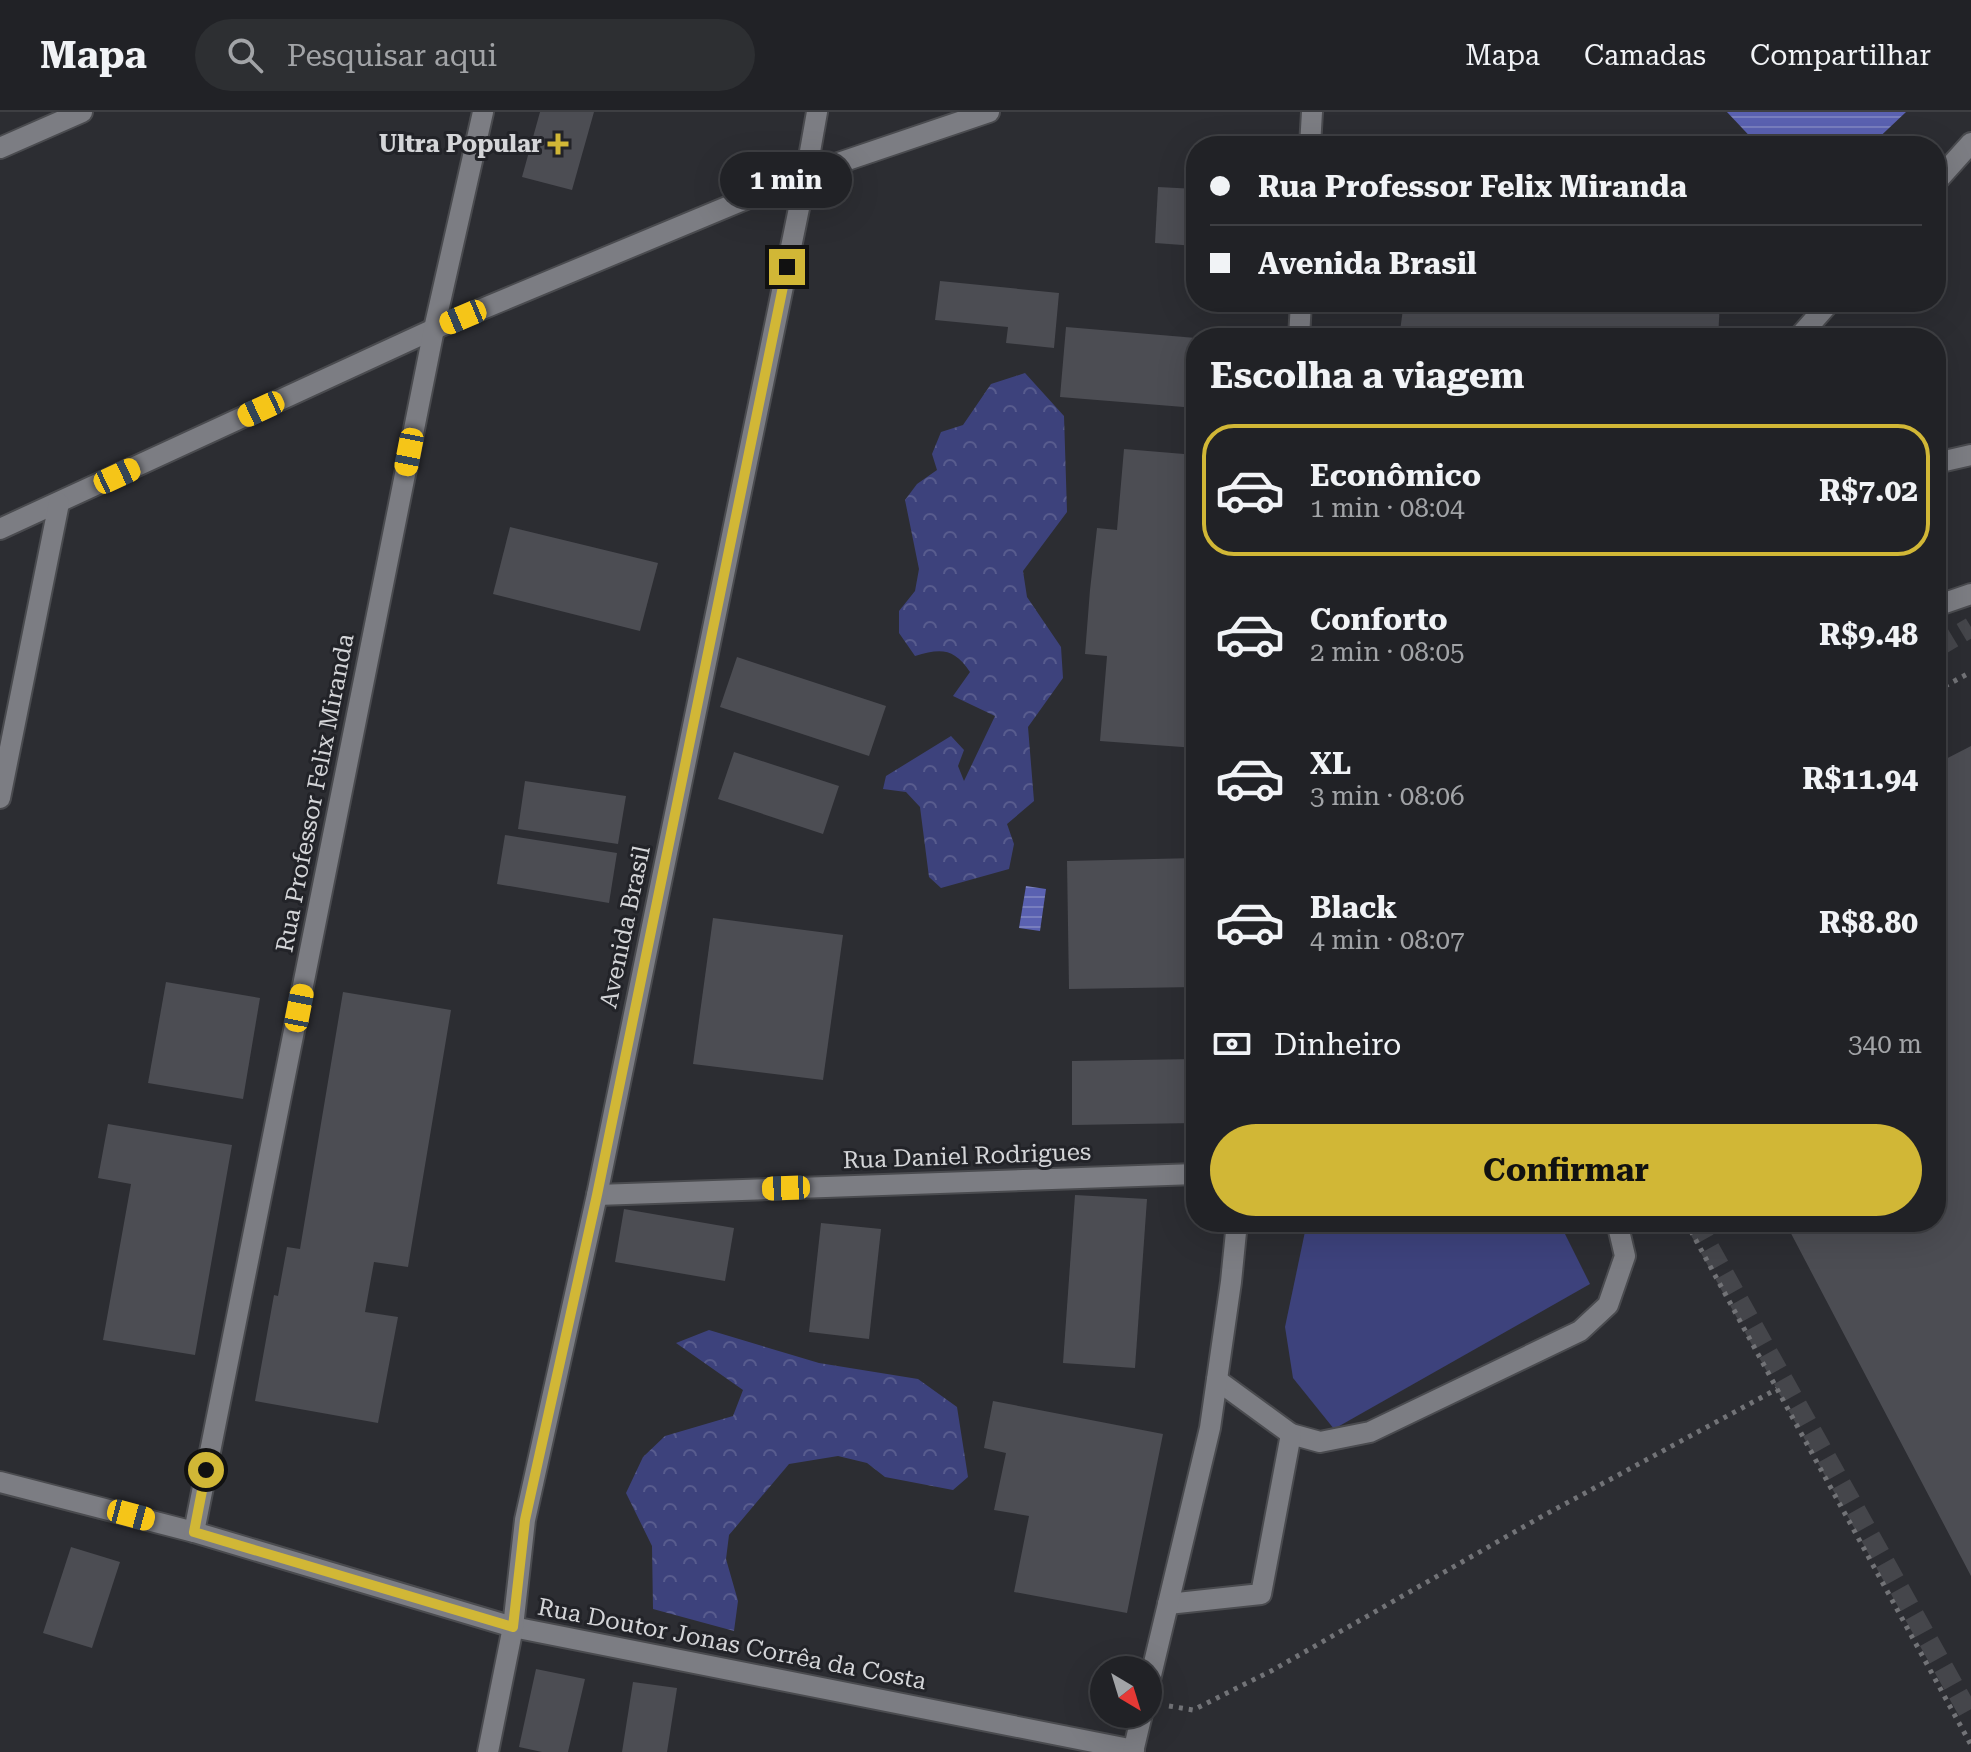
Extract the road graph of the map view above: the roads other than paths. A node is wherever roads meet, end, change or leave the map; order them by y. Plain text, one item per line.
1 (82, 112) edge
2 (483, 112) edge
3 (817, 112) edge
4 (989, 112) edge
5 (1312, 112) edge
6 (1311, 136) edge
7 (1971, 143) edge
8 (0, 148) edge
9 (1946, 171) edge
10 (806, 174) junction
11 (1821, 312) edge
12 (1807, 328) edge
13 (434, 329) junction
14 (1971, 455) edge
15 (1946, 461) edge
16 (59, 503) junction
17 (0, 529) edge
18 (1971, 594) edge
19 (1946, 603) edge
20 (0, 798) edge
21 (1186, 1174) edge
22 (597, 1195) junction
23 (1236, 1232) edge
24 (1619, 1232) edge
25 (1217, 1380) junction
26 (1291, 1434) junction
27 (0, 1482) edge
28 (194, 1532) junction
29 (1168, 1604) junction
30 (513, 1627) junction
31 (1156, 1656) edge
32 (1139, 1728) edge
33 (1133, 1751) edge
34 (488, 1752) edge

1 - 8 street
2 - 13 street, Rua Professor Felix Miranda
3 - 10 street, Avenida Brasil
4 - 10 street
5 - 6 street
7 - 9 street
10 - 13 street
10 - 22 street, Avenida Brasil
11 - 12 street
13 - 16 street
13 - 28 street, Rua Professor Felix Miranda
14 - 15 street
16 - 17 street
16 - 20 street
18 - 19 street
21 - 22 street, Rua Daniel Rodrigues
22 - 30 street, Avenida Brasil
23 - 25 street
24 - 26 street
25 - 26 street
25 - 29 street
26 - 29 street
27 - 28 street, Rua Doutor Jonas Corrêa da Costa
28 - 30 street, Rua Doutor Jonas Corrêa da Costa
29 - 31 street
30 - 33 street, Rua Doutor Jonas Corrêa da Costa
30 - 34 street, Avenida Brasil
32 - 33 street

